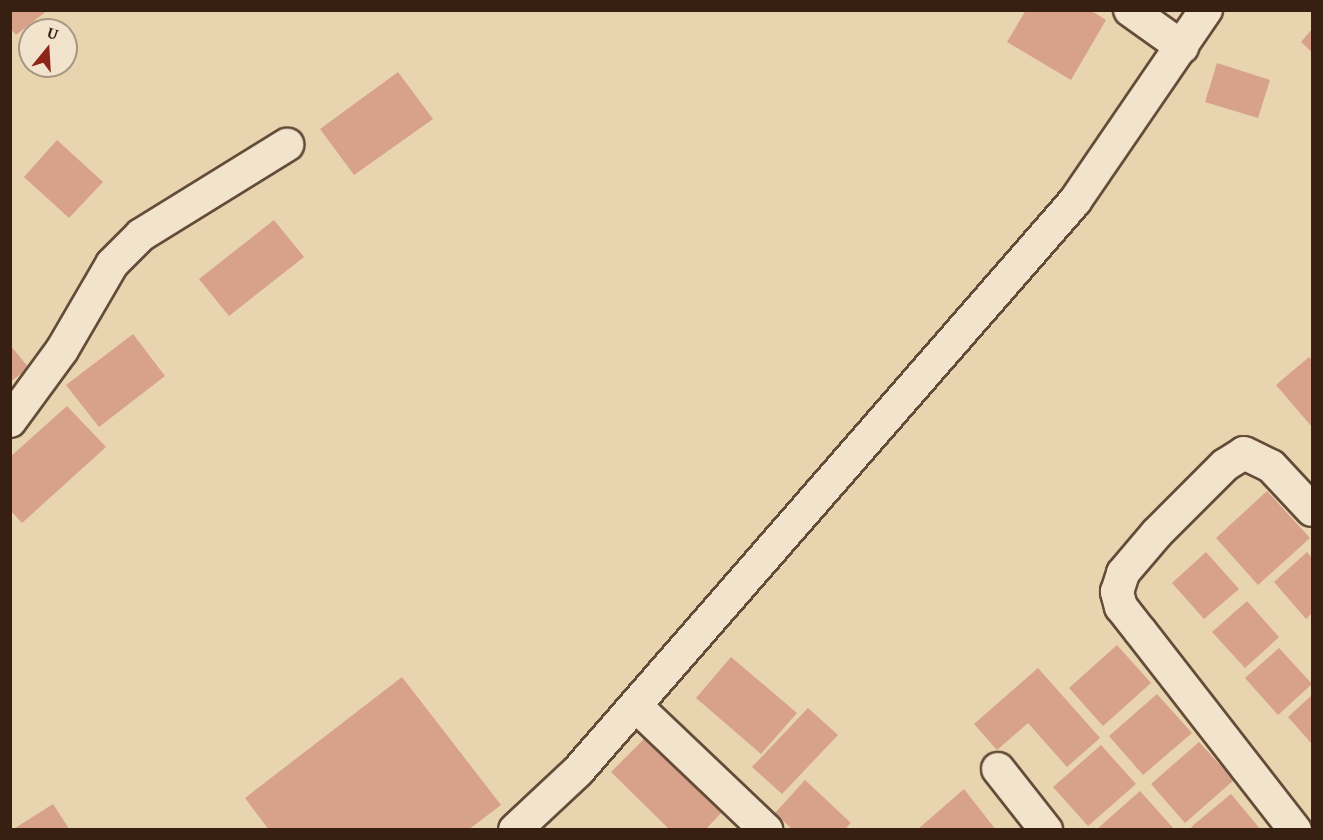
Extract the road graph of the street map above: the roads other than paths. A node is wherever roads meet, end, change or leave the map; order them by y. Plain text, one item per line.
1 (1130, 10) edge
2 (1206, 10) edge
3 (1182, 47) junction
4 (287, 145) dead end
5 (10, 422) edge
6 (1312, 510) edge
7 (636, 706) junction
8 (998, 769) dead end
9 (515, 830) edge
10 (766, 830) edge
11 (1046, 830) edge
12 (1295, 830) edge

1 - 3 street
2 - 3 street
3 - 7 street
4 - 5 street
6 - 12 street
7 - 9 street
7 - 10 street
8 - 11 street

